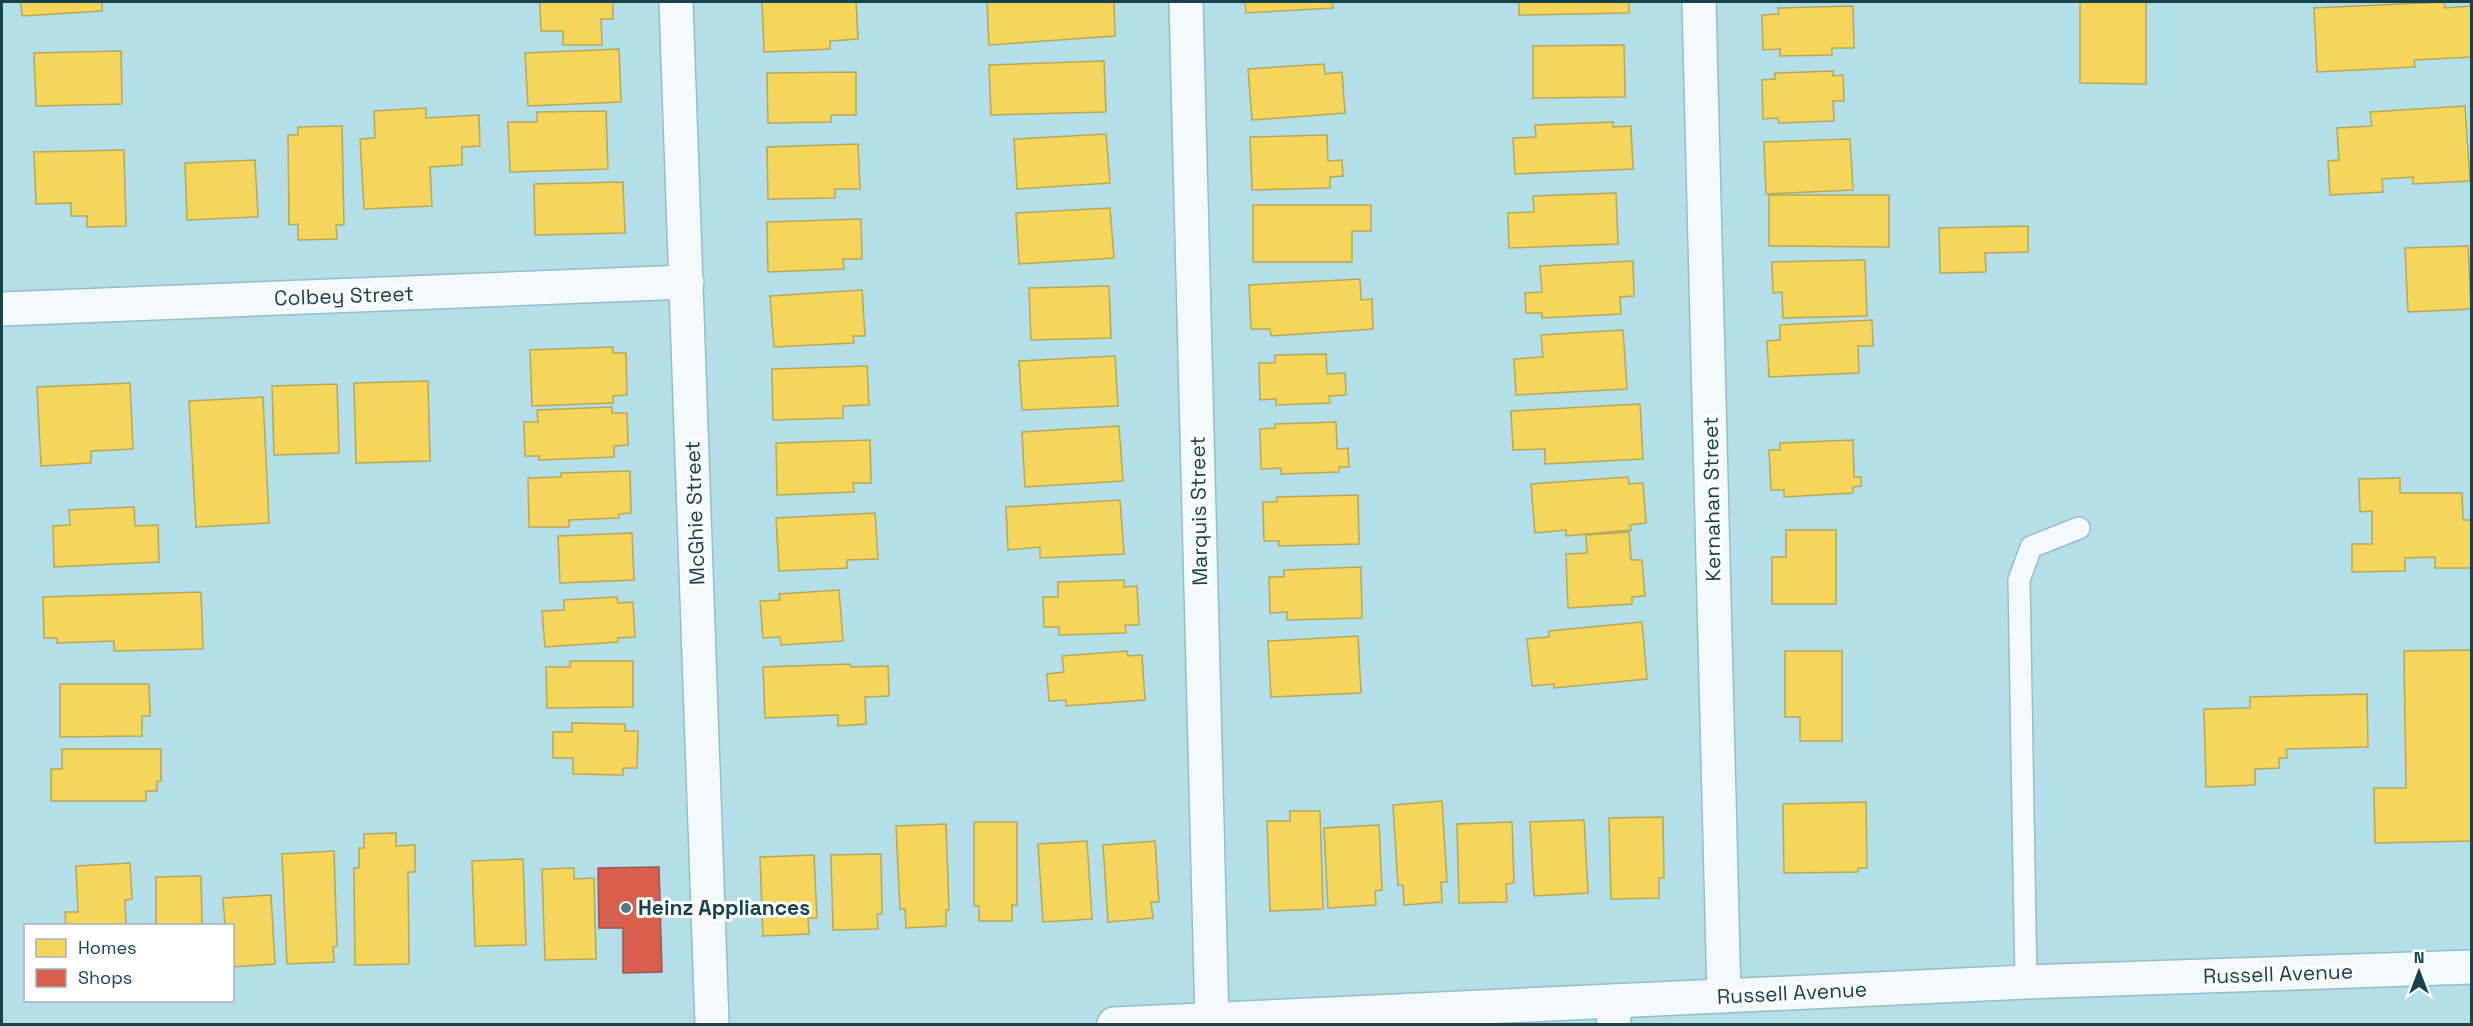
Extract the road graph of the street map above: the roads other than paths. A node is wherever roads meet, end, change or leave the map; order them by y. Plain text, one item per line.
1 (676, 2) edge
2 (1186, 2) edge
3 (1699, 2) edge
4 (687, 282) junction
5 (2, 309) edge
6 (2079, 528) dead end
7 (2472, 968) edge
8 (2026, 982) junction
9 (1724, 996) junction
10 (1614, 1013) edge
11 (1541, 1015) edge
12 (1212, 1020) junction
13 (712, 1024) edge
14 (1114, 1024) edge

1 - 4 street, McGhie Street
2 - 12 street, Marquis Street
3 - 9 street, Kernahan Street
4 - 5 street, Colbey Street
4 - 13 street, McGhie Street
6 - 8 lane
7 - 8 street, Russell Avenue
8 - 9 street, Russell Avenue
9 - 10 street, Russell Avenue
10 - 11 street, Russell Avenue
11 - 12 street, Russell Avenue
12 - 14 street, Russell Avenue

